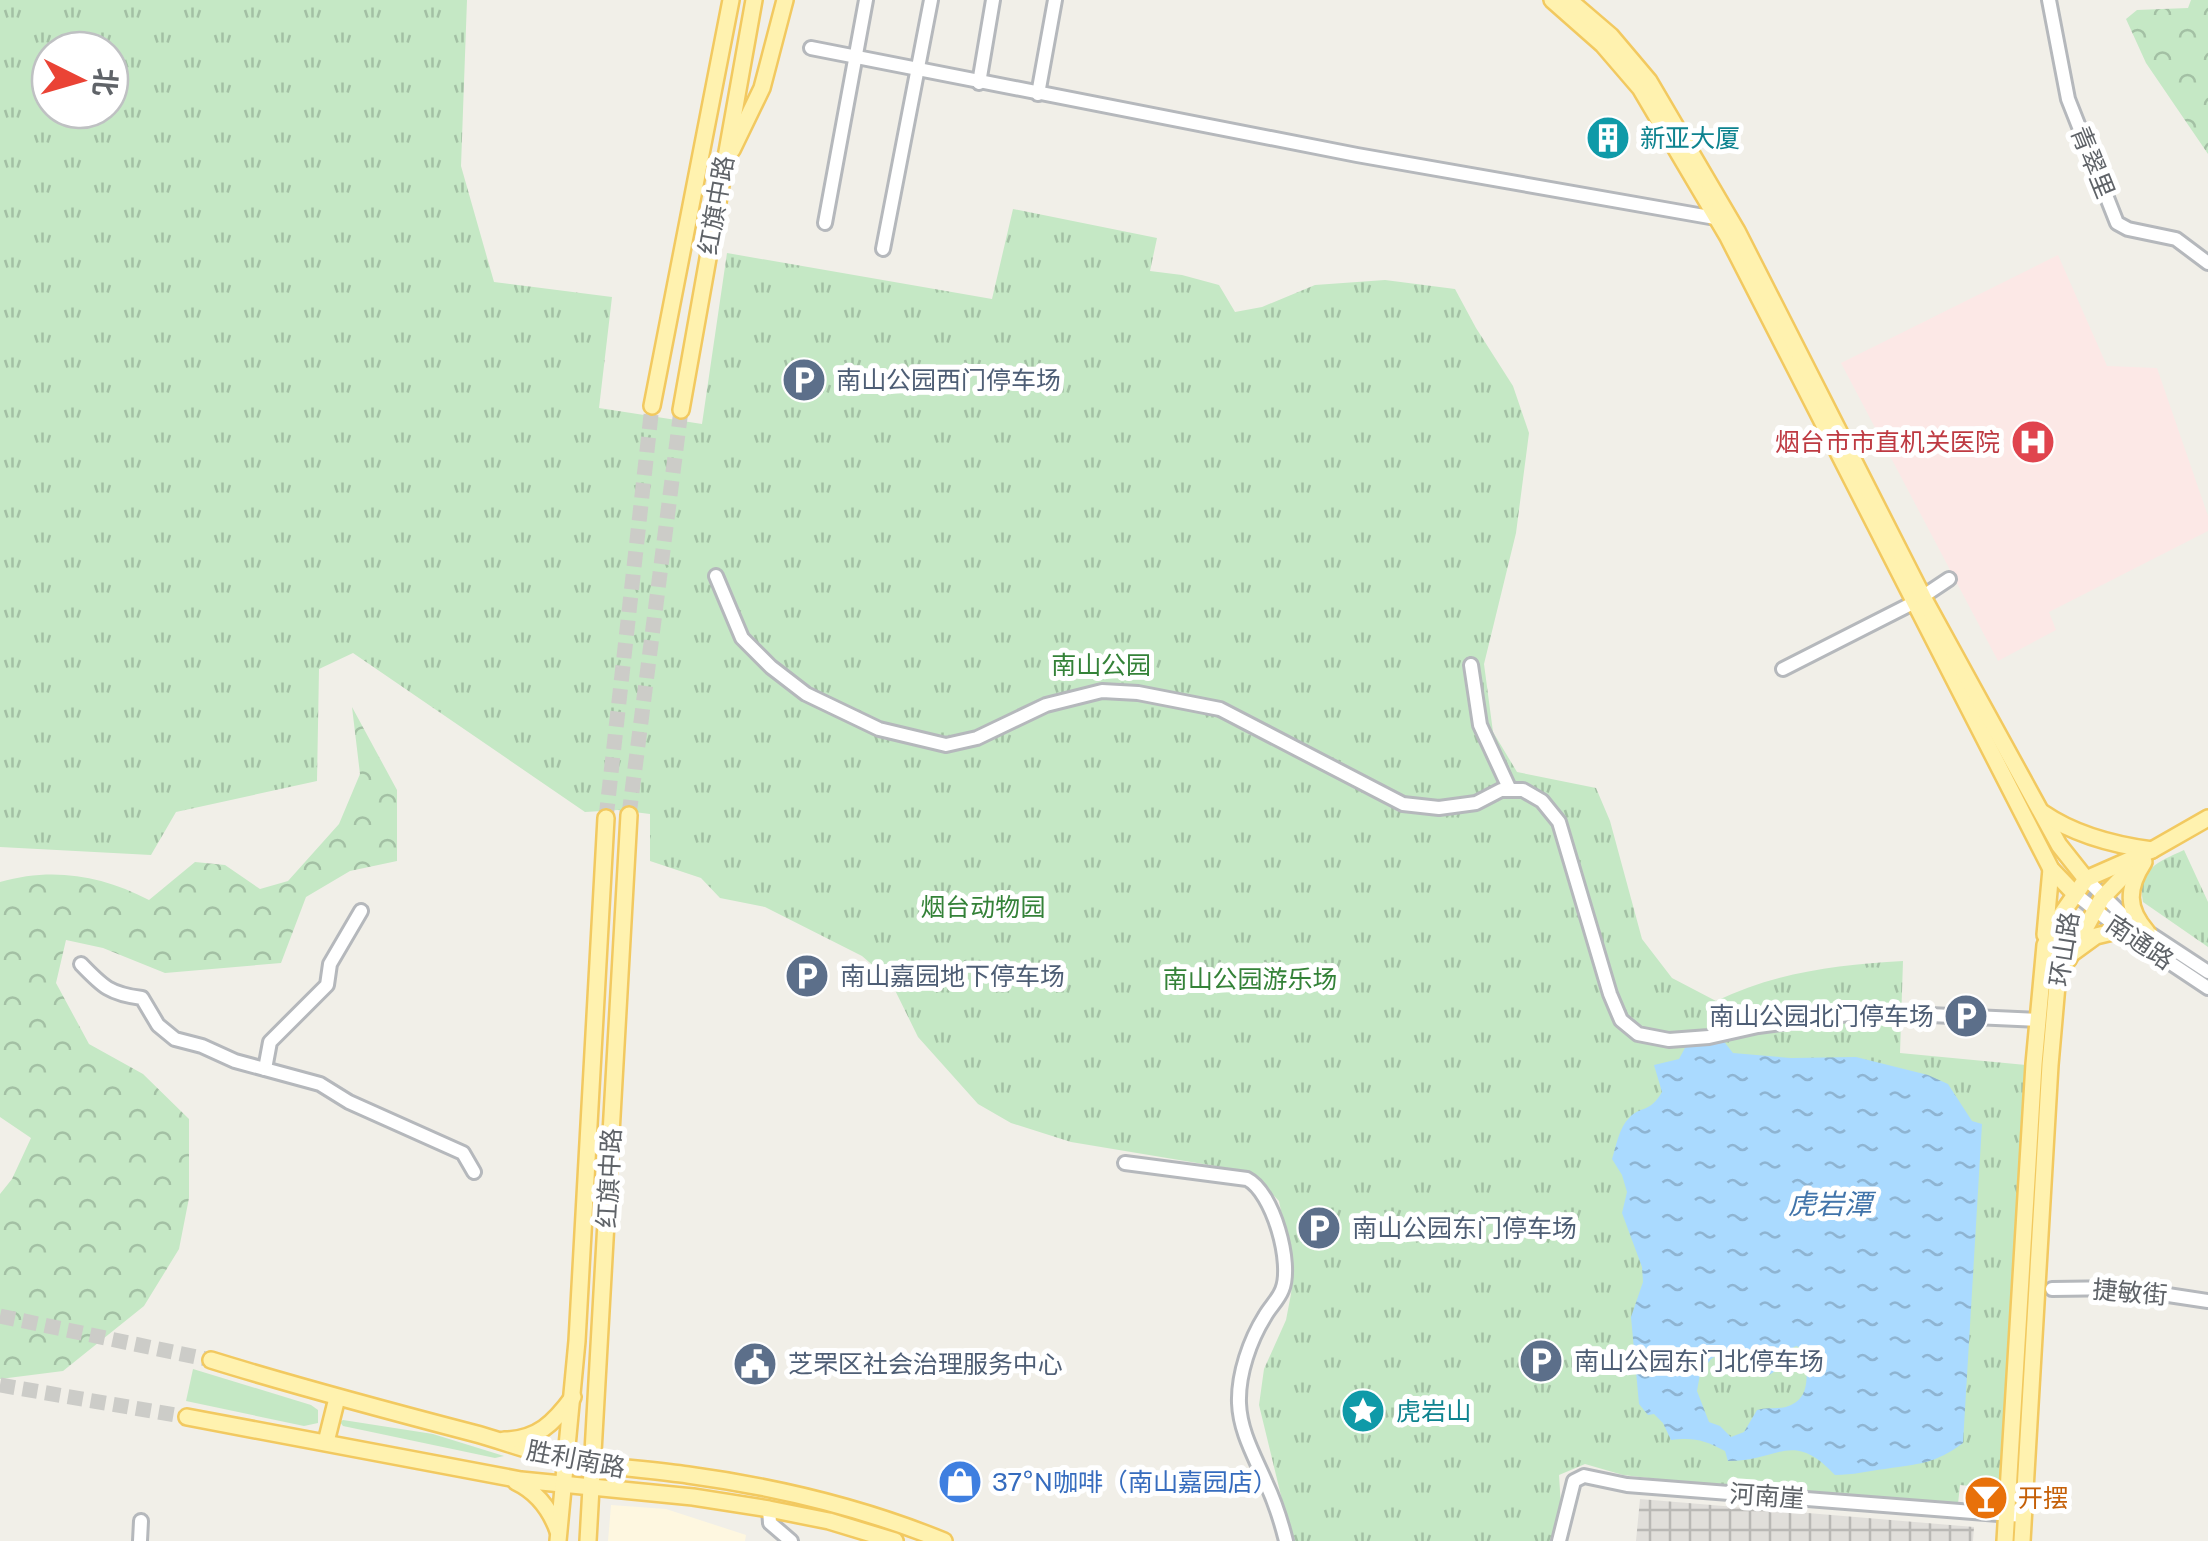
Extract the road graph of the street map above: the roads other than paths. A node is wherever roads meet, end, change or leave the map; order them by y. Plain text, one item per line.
1 (731, 0) edge
2 (754, 0) edge
3 (785, 0) edge
4 (866, 0) edge
5 (931, 0) edge
6 (993, 0) edge
7 (1054, 0) edge
8 (1552, 0) edge
9 (1570, 0) edge
10 (2049, 0) edge
11 (810, 48) dead end
12 (854, 58) junction
13 (918, 70) junction
14 (980, 83) junction
15 (1038, 94) junction
16 (723, 168) junction
17 (1723, 218) junction
18 (826, 223) dead end
19 (884, 250) dead end
20 (2208, 262) edge
21 (652, 406) tunnel mouth
22 (681, 410) tunnel mouth
23 (716, 576) dead end
24 (1949, 579) dead end
25 (1918, 600) junction
26 (1471, 665) dead end
27 (1783, 669) dead end
28 (1510, 790) junction
29 (2041, 812) junction
30 (629, 815) tunnel mouth
31 (606, 818) tunnel mouth
32 (2208, 818) edge
33 (2152, 850) junction
34 (2050, 870) junction
35 (2086, 879) junction
36 (2074, 893) junction
37 (2098, 904) junction
38 (361, 912) dead end
39 (2121, 930) junction
40 (2147, 932) junction
41 (2045, 945) junction
42 (2068, 960) junction
43 (81, 964) dead end
44 (2208, 972) edge
45 (2059, 976) junction
46 (2208, 988) edge
47 (2038, 1020) junction
48 (265, 1069) junction
49 (1124, 1163) dead end
50 (474, 1172) dead end
51 (2052, 1289) dead end
52 (2208, 1301) edge
53 (211, 1360) tunnel mouth
54 (573, 1397) junction
55 (337, 1398) junction
56 (187, 1417) tunnel mouth
57 (496, 1440) junction
58 (326, 1442) junction
59 (568, 1460) junction
60 (593, 1463) junction
61 (503, 1476) junction
62 (563, 1485) junction
63 (592, 1487) junction
64 (770, 1509) junction
65 (2015, 1515) junction
66 (141, 1521) dead end
67 (558, 1537) edge
68 (140, 1541) edge
69 (588, 1541) edge
70 (791, 1541) edge
71 (894, 1541) edge
72 (944, 1541) edge
73 (1286, 1541) edge
74 (1559, 1541) edge
75 (2005, 1541) edge
76 (2022, 1541) edge

1 - 21 main road, 红旗中路
2 - 16 main road, 红旗中路
3 - 16 main road
4 - 12 street
5 - 13 street
6 - 14 street
7 - 15 street
8 - 17 main road
9 - 17 main road
10 - 20 street, 青翠里
11 - 12 street
12 - 13 street
12 - 18 street
13 - 14 street
13 - 19 street
14 - 15 street
15 - 17 street
16 - 22 main road, 红旗中路
17 - 25 main road
23 - 28 street
24 - 25 street
25 - 27 street
25 - 29 main road
25 - 34 main road
26 - 28 street
28 - 47 street
29 - 33 main road
29 - 35 main road
30 - 60 main road, 红旗中路
31 - 54 main road, 红旗中路
32 - 33 main road
33 - 35 main road
33 - 37 main road, 环山路
33 - 40 main road
34 - 36 main road
34 - 41 main road
35 - 36 main road
35 - 37 street
36 - 37 street, 南通路
36 - 41 main road, 环山路
36 - 45 main road, 环山路
37 - 39 street, 南通路
37 - 40 street
37 - 42 main road, 环山路
38 - 48 street
39 - 42 main road
39 - 46 street, 南通路
40 - 44 street
41 - 47 main road, 环山路
42 - 45 main road, 环山路
43 - 48 street
45 - 65 main road, 环山路
47 - 65 main road, 环山路
48 - 50 street
49 - 73 street
51 - 52 street, 捷敏街
53 - 55 main road, 胜利南路
54 - 57 main road
54 - 59 main road, 红旗中路
55 - 57 main road, 胜利南路
55 - 58 main road
56 - 58 main road, 胜利南路
57 - 59 main road, 胜利南路
58 - 61 main road, 胜利南路
59 - 60 main road, 胜利南路
59 - 62 main road, 红旗中路
60 - 63 main road, 红旗中路
60 - 72 main road, 胜利南路
61 - 62 main road, 胜利南路
61 - 67 main road
62 - 63 main road, 胜利南路
62 - 67 main road, 红旗中路
63 - 64 main road, 胜利南路
63 - 69 main road, 红旗中路
64 - 70 street
64 - 71 main road, 胜利南路
65 - 74 street, 河南崖
65 - 75 main road, 环山路
65 - 76 main road, 环山路
66 - 68 street

